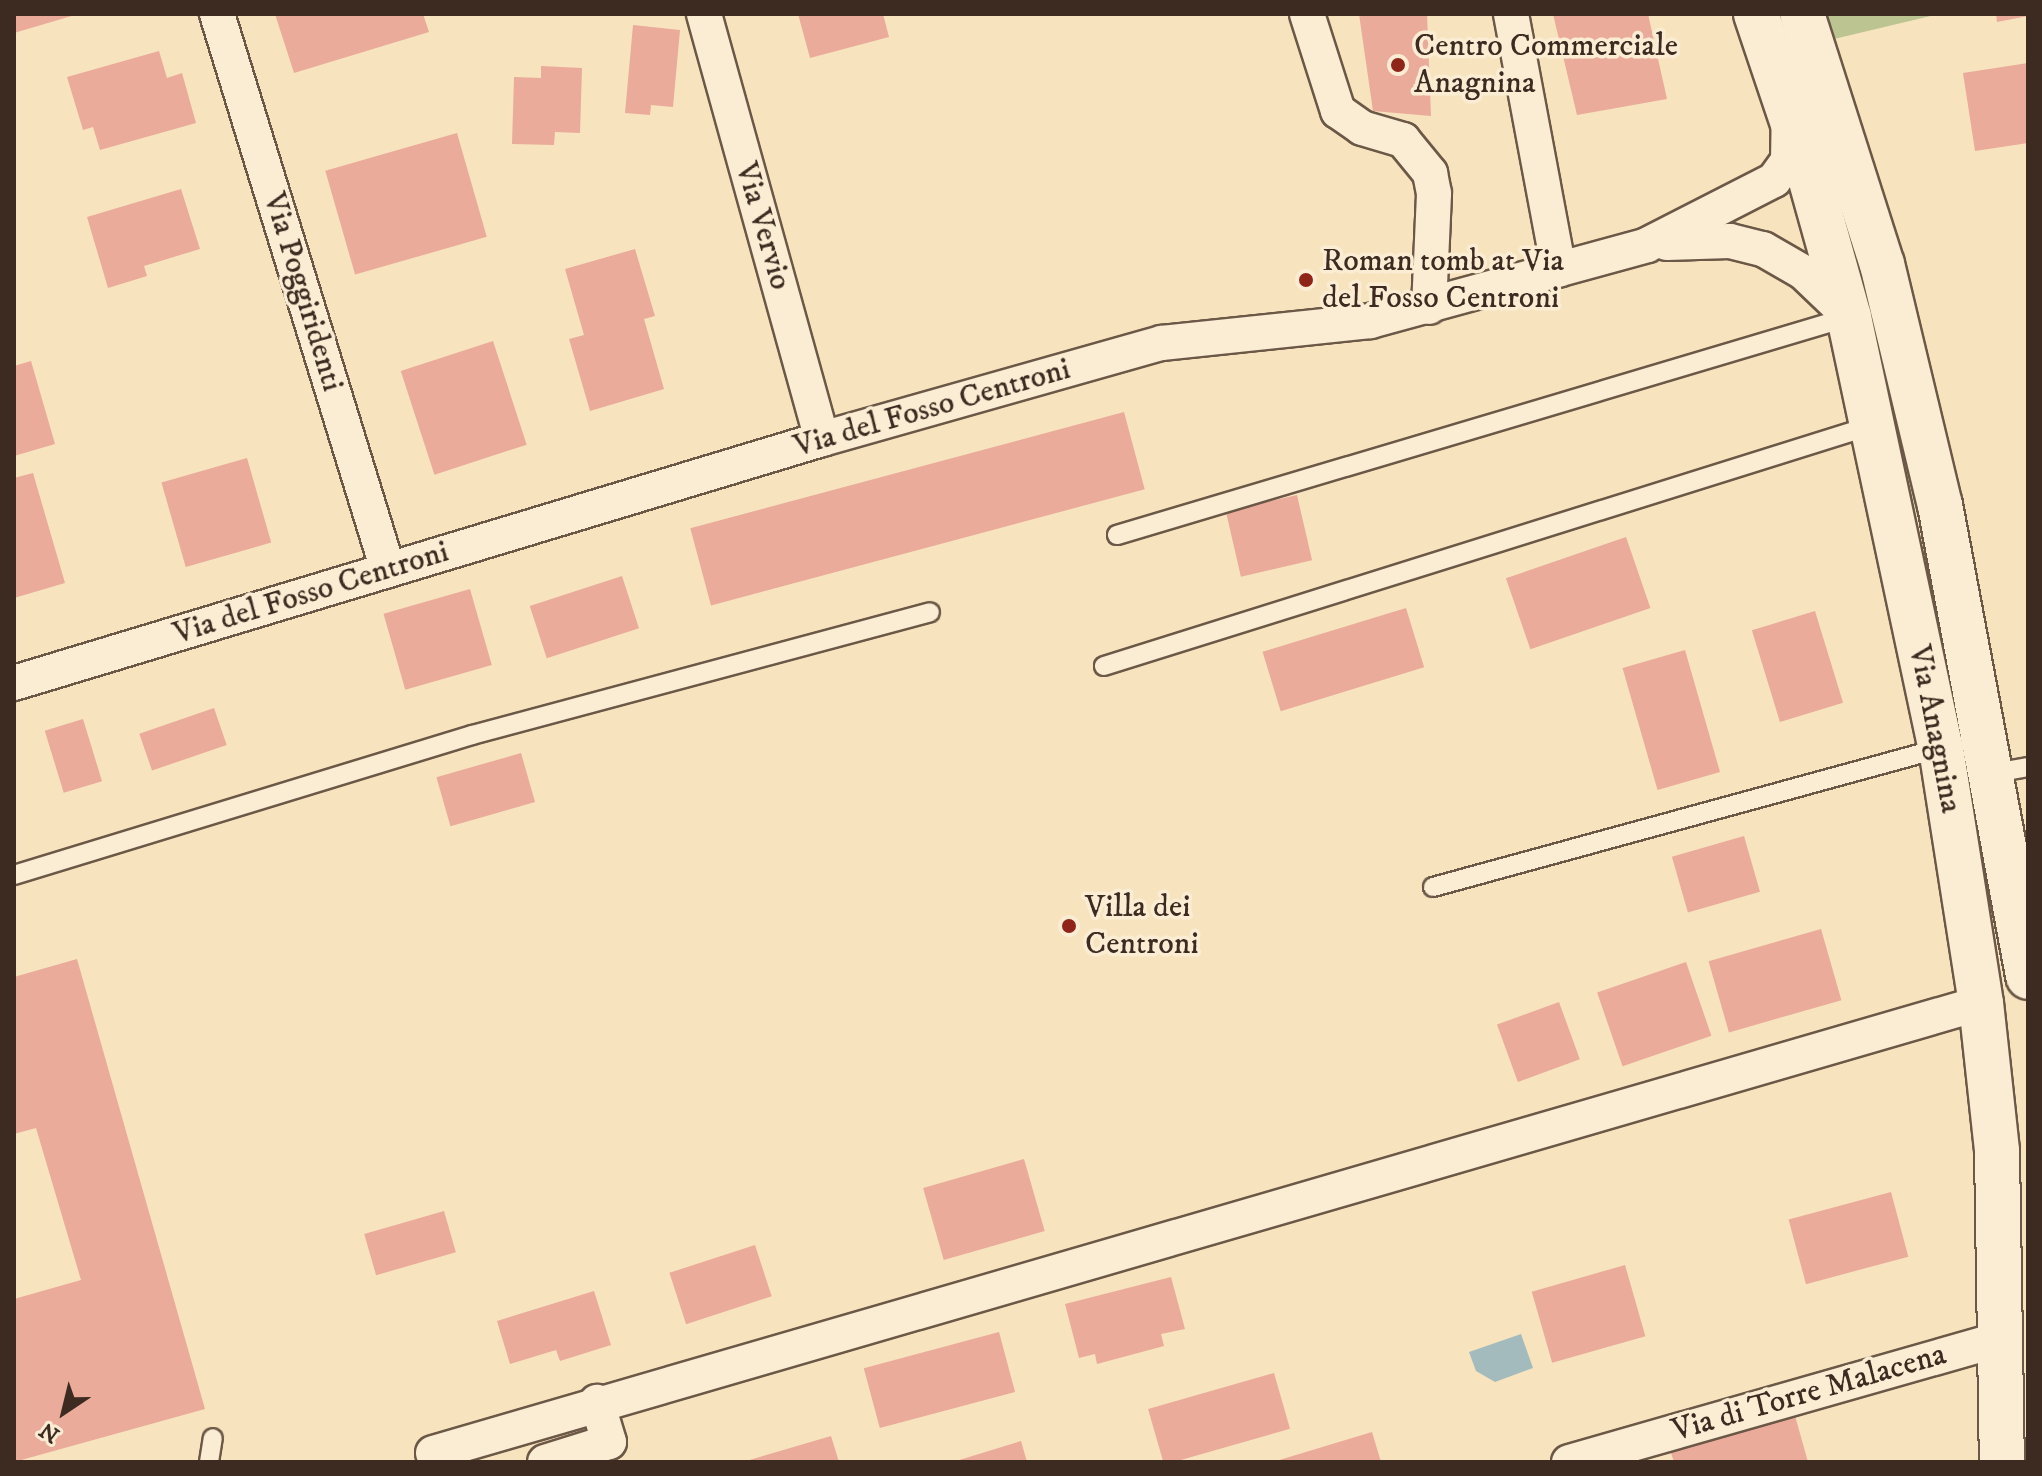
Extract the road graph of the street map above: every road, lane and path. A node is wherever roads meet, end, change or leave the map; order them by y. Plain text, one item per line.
1 (217, 14) edge
2 (704, 14) edge
3 (1307, 14) edge
4 (1511, 14) edge
5 (1756, 14) edge
6 (1802, 14) edge
7 (1787, 105) junction
8 (1647, 245) junction
9 (1559, 270) junction
10 (1429, 307) junction
11 (1849, 317) junction
12 (1873, 425) junction
13 (822, 439) junction
14 (1117, 535) dead end
15 (388, 570) junction
16 (930, 612) dead end
17 (1104, 666) dead end
18 (14, 683) edge
19 (1941, 748) junction
20 (2011, 770) edge
21 (14, 875) edge
22 (1433, 887) dead end
23 (2028, 977) edge
24 (1981, 1003) junction
25 (2003, 1338) junction
26 (597, 1402) junction
27 (213, 1438) dead end
28 (433, 1453) dead end
29 (209, 1462) edge
30 (545, 1462) edge
31 (1569, 1462) edge
32 (2002, 1462) edge

1 - 15 street, Via Poggiridenti
2 - 13 street, Via Vervio
3 - 10 street
4 - 9 street
5 - 7 main road, Via Anagnina
6 - 20 main road, Via Anagnina
7 - 8 street, Via del Fosso Centroni
7 - 11 main road, Via Anagnina
8 - 9 street, Via del Fosso Centroni
8 - 11 street
9 - 10 street, Via del Fosso Centroni
10 - 13 street, Via del Fosso Centroni
11 - 12 main road, Via Anagnina
11 - 14 lane
12 - 17 lane
12 - 19 main road, Via Anagnina
13 - 15 street, Via del Fosso Centroni
15 - 18 street, Via del Fosso Centroni
16 - 21 lane
19 - 22 lane
19 - 24 main road, Via Anagnina
20 - 23 main road, Via Anagnina
24 - 25 main road, Via Anagnina
24 - 26 street
25 - 31 street, Via di Torre Malacena
25 - 32 main road, Via Anagnina
26 - 28 street
26 - 30 street
27 - 29 lane

